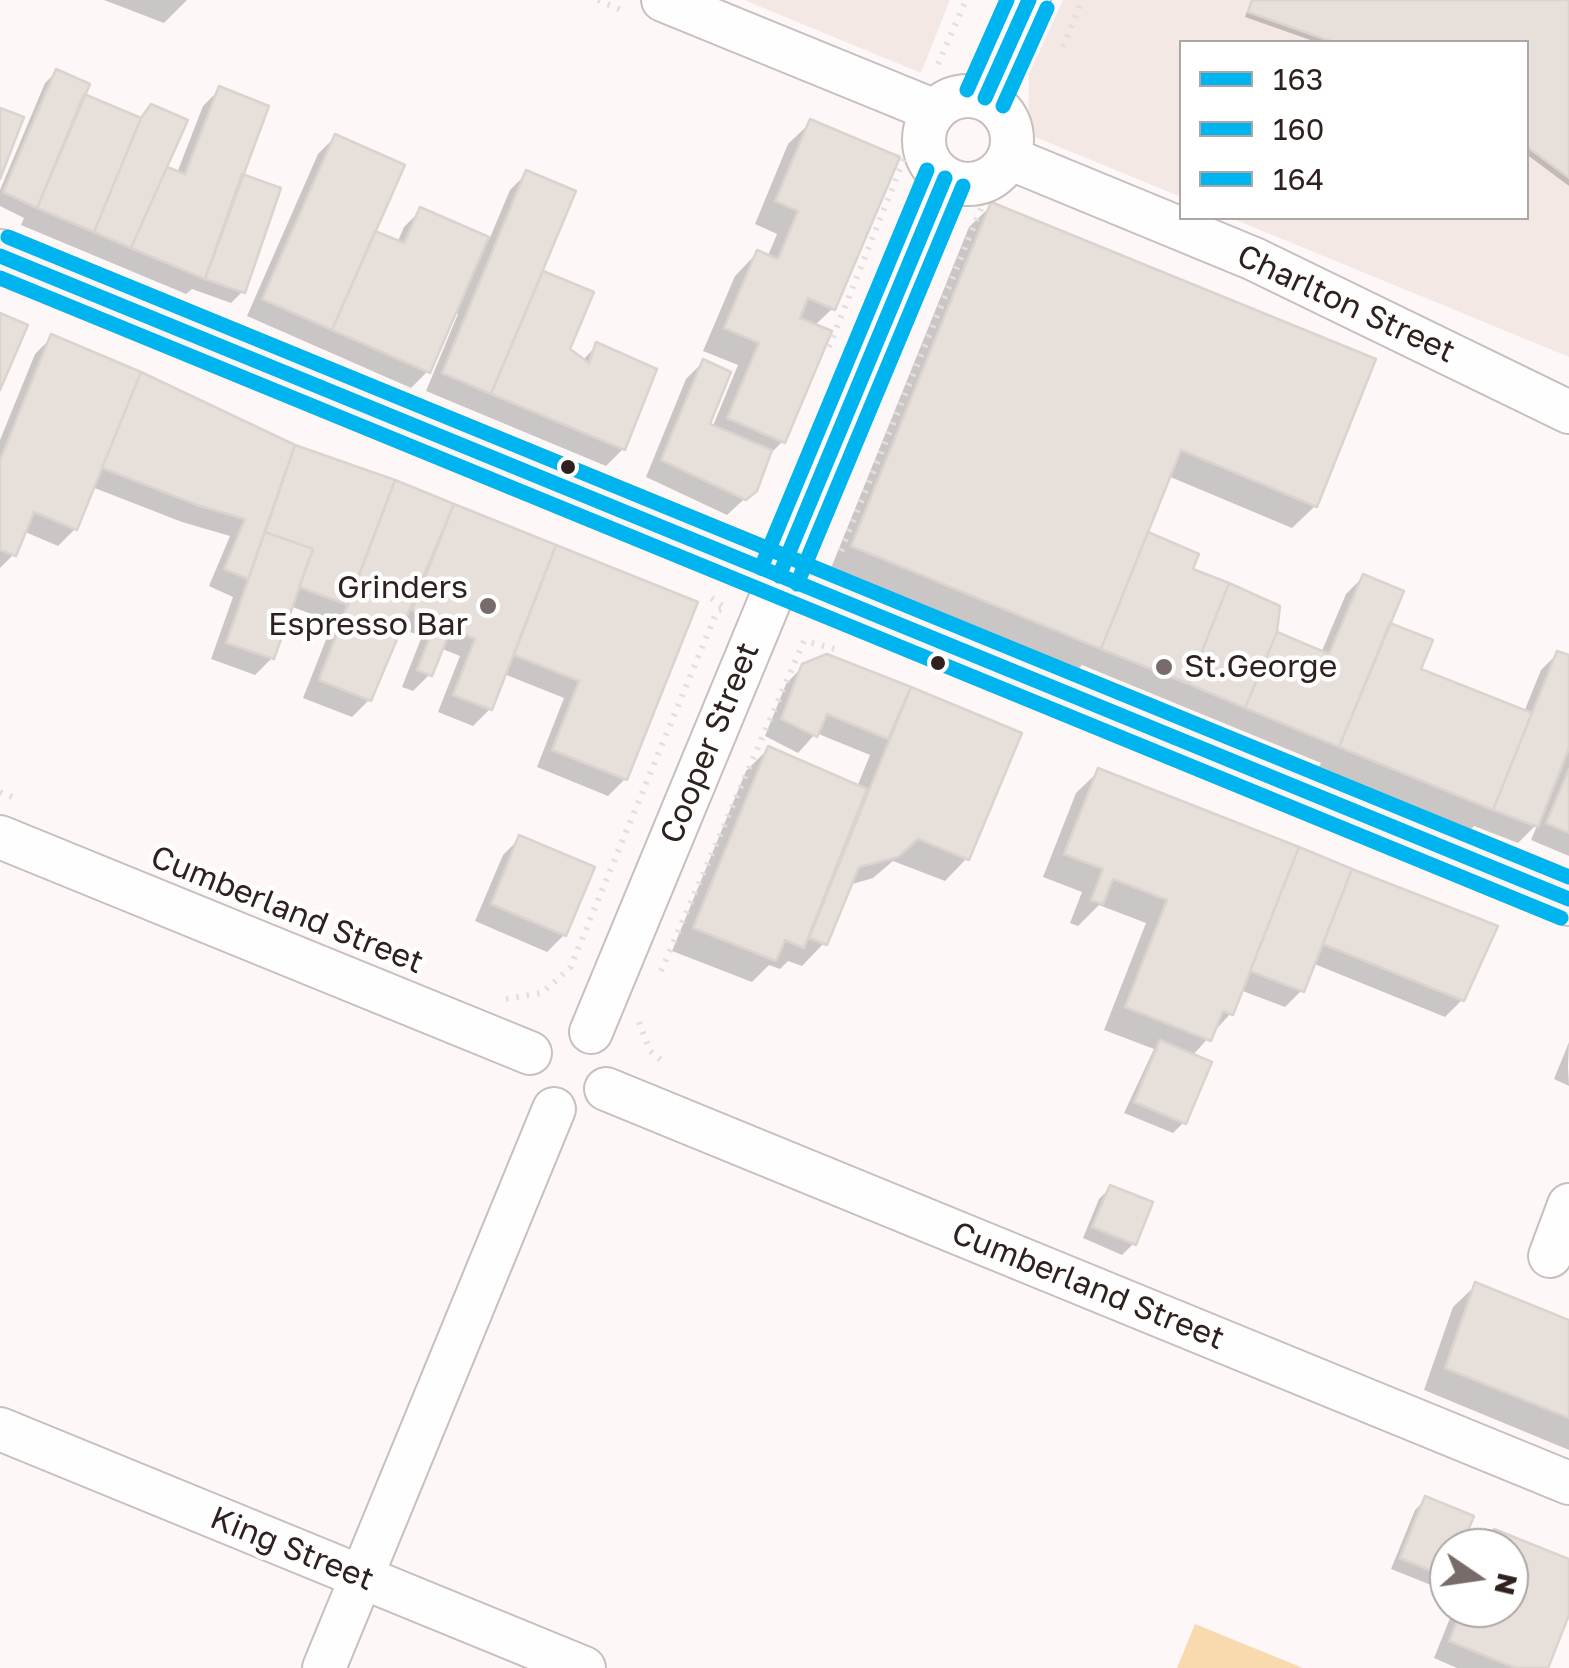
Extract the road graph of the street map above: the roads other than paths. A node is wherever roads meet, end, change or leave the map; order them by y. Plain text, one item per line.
1 (663, 0) edge
2 (1029, 0) edge
3 (985, 98) junction
4 (922, 127) junction
5 (998, 176) junction
6 (945, 178) junction
7 (0, 256) edge
8 (1569, 412) edge
9 (779, 576) junction
10 (0, 837) edge
11 (1569, 899) edge
12 (591, 1032) junction
13 (530, 1053) junction
14 (606, 1089) junction
15 (554, 1108) junction
16 (1569, 1206) edge
17 (1550, 1256) dead end
18 (0, 1429) edge
19 (1569, 1483) edge
20 (362, 1577) junction
21 (324, 1668) edge
22 (584, 1668) edge

1 - 4 street
2 - 3 street
3 - 4 street
3 - 5 street
4 - 6 street
5 - 6 street
5 - 8 street, Charlton Street
6 - 9 street, Cooper Street
7 - 9 main road
9 - 11 main road
9 - 12 street, Cooper Street
10 - 13 street, Cumberland Street
12 - 13 street
12 - 14 street
13 - 15 street
14 - 15 street
14 - 19 street, Cumberland Street
15 - 20 street
16 - 17 street
18 - 20 street, King Street
20 - 21 street
20 - 22 street, King Street

